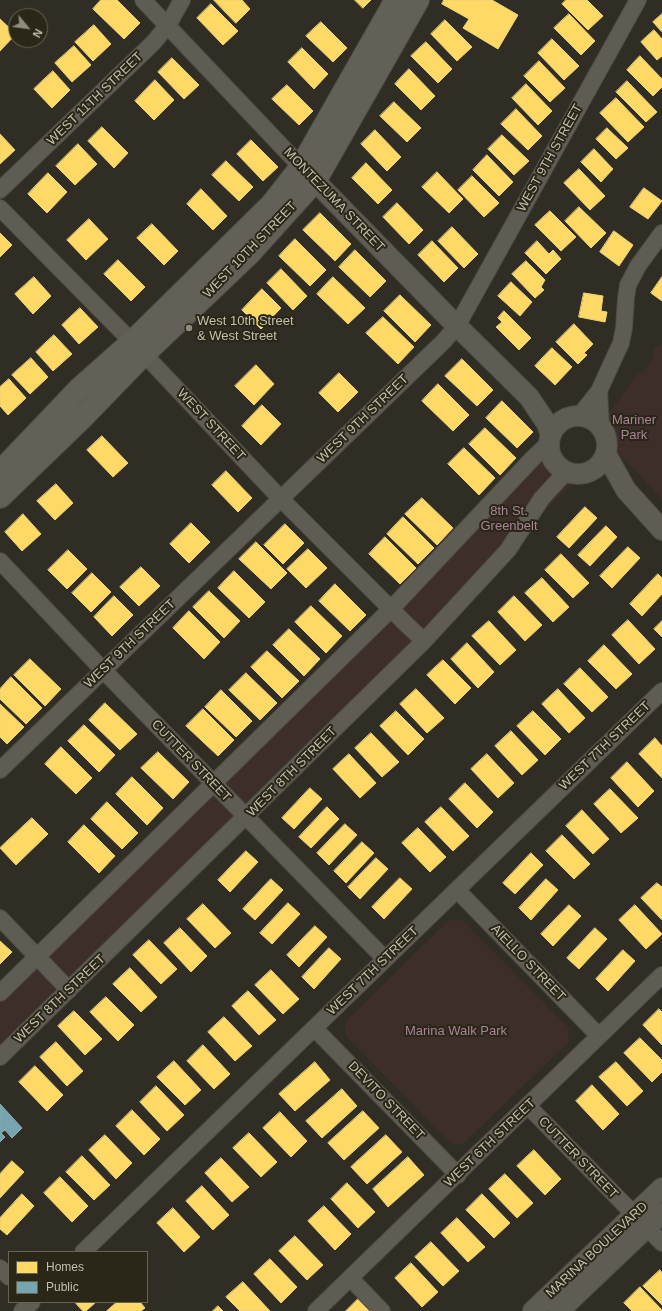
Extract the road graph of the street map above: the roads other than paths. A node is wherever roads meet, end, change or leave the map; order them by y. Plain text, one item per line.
1 (143, 0) edge
2 (182, 0) edge
3 (396, 0) edge
4 (418, 0) edge
5 (638, 0) edge
6 (168, 25) junction
7 (308, 174) junction
8 (0, 190) edge
9 (0, 208) edge
10 (662, 233) edge
11 (457, 326) junction
12 (138, 348) junction
13 (599, 391) junction
14 (529, 398) junction
15 (574, 416) junction
16 (601, 426) junction
17 (550, 439) junction
18 (606, 454) junction
19 (0, 472) edge
20 (566, 472) junction
21 (589, 472) junction
22 (626, 490) junction
23 (0, 497) edge
24 (281, 499) junction
25 (662, 530) edge
26 (0, 561) edge
27 (391, 609) junction
28 (424, 641) junction
29 (103, 670) junction
30 (662, 691) edge
31 (0, 770) edge
32 (213, 784) junction
33 (245, 818) junction
34 (457, 890) junction
35 (0, 918) edge
36 (38, 957) junction
37 (385, 959) junction
38 (662, 975) edge
39 (69, 990) junction
40 (0, 993) edge
41 (314, 1028) junction
42 (599, 1036) junction
43 (0, 1057) edge
44 (528, 1106) junction
45 (458, 1175) junction
46 (662, 1188) edge
47 (662, 1213) edge
48 (641, 1221) junction
49 (662, 1243) edge
50 (84, 1251) edge
51 (0, 1268) edge
52 (8, 1276) edge
53 (350, 1278) junction
54 (31, 1303) edge
55 (33, 1303) edge
56 (22, 1311) edge
57 (42, 1311) edge
58 (316, 1311) edge
59 (382, 1311) edge
60 (533, 1311) edge
61 (559, 1311) edge

1 - 6 street, MONTEZUMA STREET
2 - 6 street, WEST 11TH STREET
3 - 7 main road, WEST 10TH STREET
4 - 7 main road, WEST 10TH STREET
5 - 11 street, WEST 9TH STREET
6 - 7 street, MONTEZUMA STREET
6 - 8 street, WEST 11TH STREET
7 - 11 street, MONTEZUMA STREET
7 - 12 main road, WEST 10TH STREET
9 - 12 street, WEST STREET
10 - 13 street
11 - 14 street, MONTEZUMA STREET
11 - 24 street, WEST 9TH STREET
12 - 19 main road, WEST 10TH STREET
12 - 23 main road, WEST 10TH STREET
12 - 24 street, WEST STREET
13 - 15 street
13 - 16 street
14 - 15 street, MONTEZUMA STREET
14 - 17 street, MONTEZUMA STREET
15 - 16 street
15 - 17 street
16 - 18 street
17 - 20 street
17 - 27 street
18 - 21 street
18 - 22 street
20 - 21 street
20 - 28 street, WEST 8TH STREET
21 - 22 street
22 - 25 street
24 - 27 street, WEST STREET
24 - 29 street, WEST 9TH STREET
26 - 29 street, CUTTER STREET
27 - 28 street, WEST STREET
27 - 32 street
28 - 33 street, WEST 8TH STREET
29 - 31 street, WEST 9TH STREET
29 - 32 street, CUTTER STREET
30 - 34 street, WEST 7TH STREET
32 - 33 street, CUTTER STREET
32 - 36 street
33 - 37 street, CUTTER STREET
33 - 39 street, WEST 8TH STREET
34 - 37 street, WEST 7TH STREET
34 - 42 street, AIELLO STREET
35 - 36 street
36 - 39 street
36 - 40 street
37 - 41 street, WEST 7TH STREET
38 - 42 street, WEST 6TH STREET
39 - 43 street, WEST 8TH STREET
41 - 45 street, DEVITO STREET
41 - 50 street, WEST 7TH STREET
42 - 44 street, WEST 6TH STREET
44 - 45 street, WEST 6TH STREET
44 - 48 street, CUTTER STREET
45 - 53 street, WEST 6TH STREET
46 - 48 street, MARINA BOULEVARD
47 - 48 street, MARINA BOULEVARD
48 - 49 street, CUTTER STREET
48 - 60 street, MARINA BOULEVARD
48 - 61 street, MARINA BOULEVARD
51 - 52 street
53 - 58 street, WEST 6TH STREET
53 - 59 street
54 - 56 street
55 - 57 street

